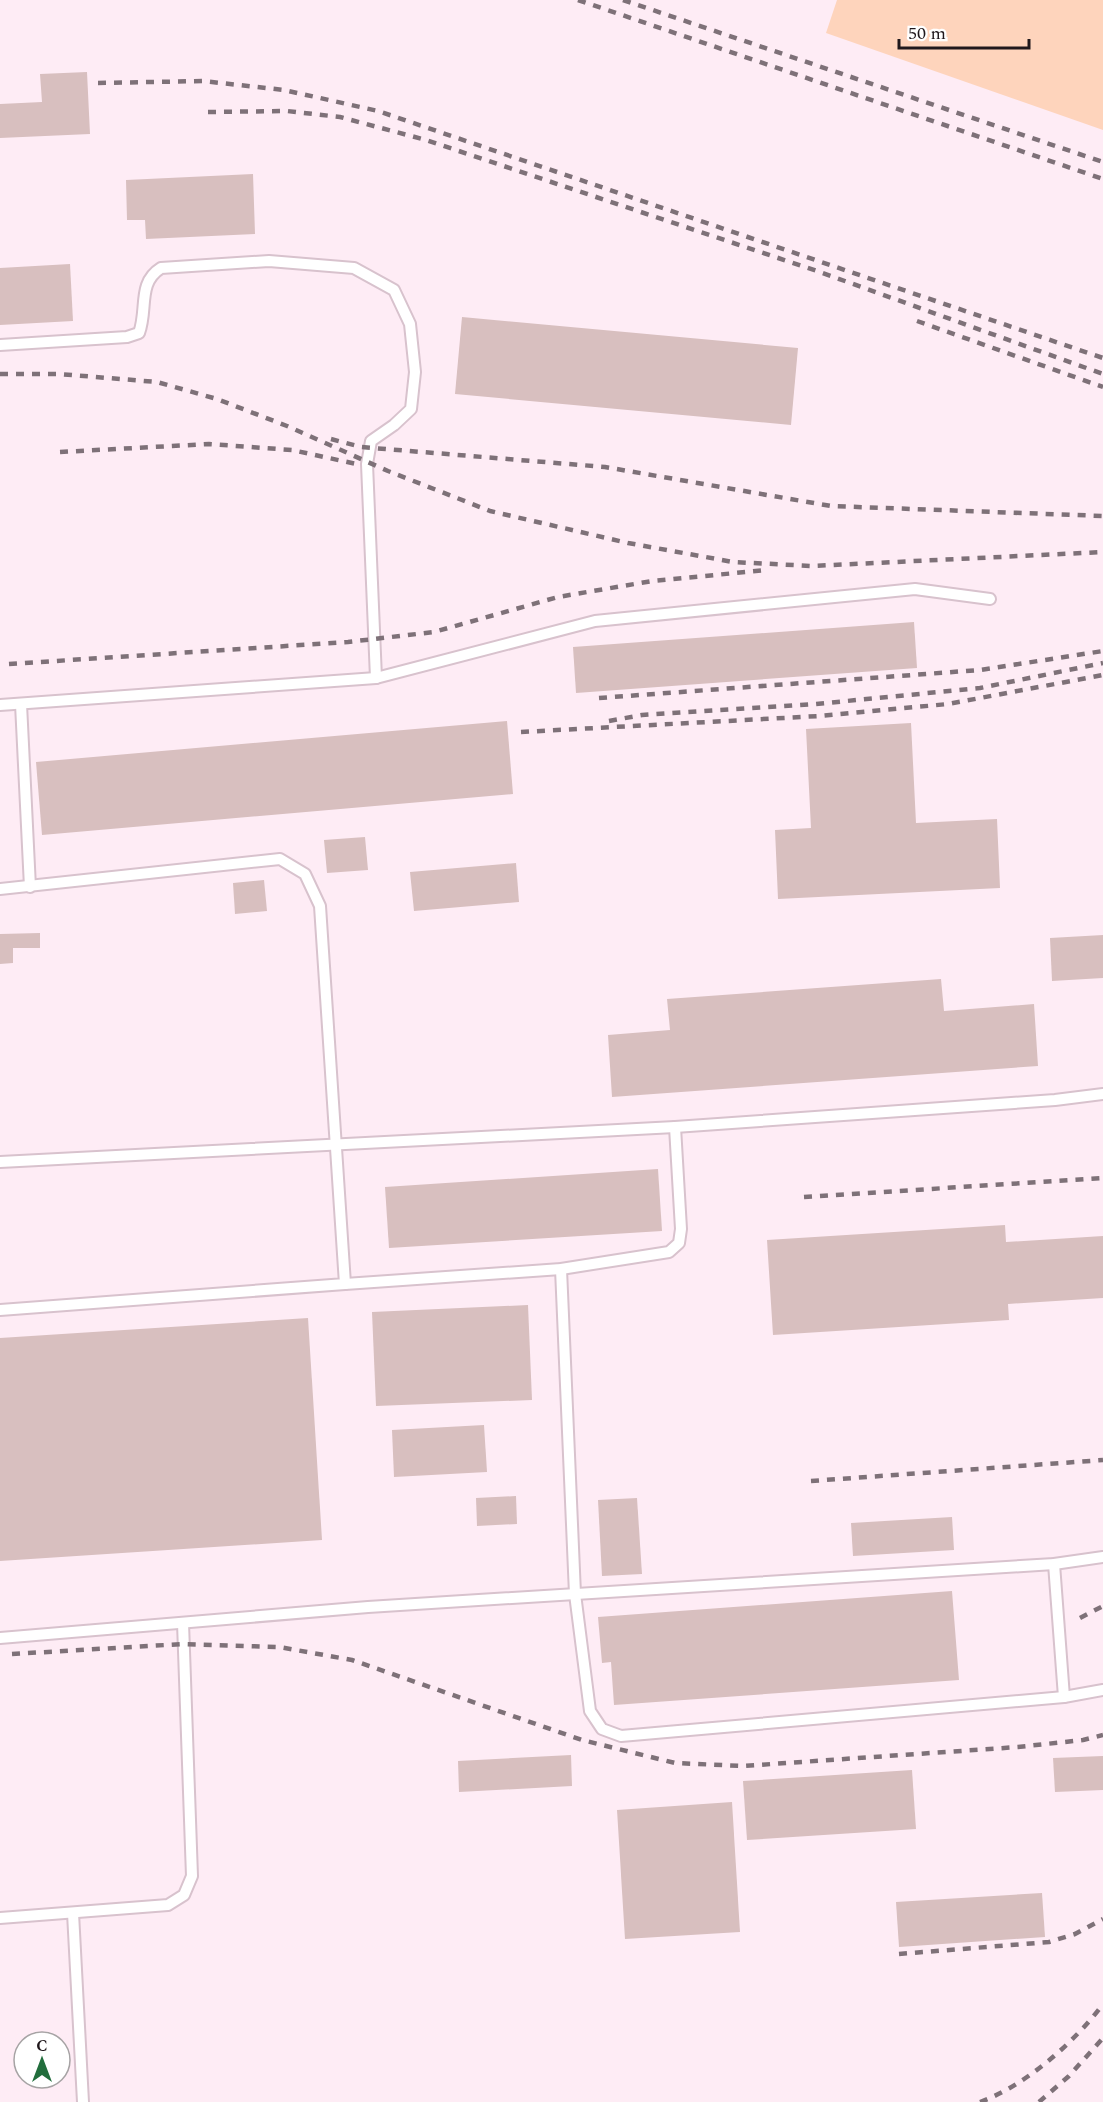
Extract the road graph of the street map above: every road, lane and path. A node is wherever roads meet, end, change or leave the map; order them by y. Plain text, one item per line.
1 (0, 345) edge
2 (990, 598) dead end
3 (376, 678) junction
4 (21, 704) junction
5 (0, 705) edge
6 (30, 887) junction
7 (0, 890) edge
8 (1103, 1094) edge
9 (675, 1127) junction
10 (338, 1145) junction
11 (0, 1162) edge
12 (561, 1269) junction
13 (345, 1284) junction
14 (0, 1310) edge
15 (1103, 1557) edge
16 (1054, 1564) junction
17 (575, 1594) junction
18 (183, 1623) junction
19 (0, 1638) edge
20 (1103, 1690) edge
21 (1064, 1697) junction
22 (74, 1914) junction
23 (0, 1918) edge
24 (83, 2102) edge

1 - 3 lane
2 - 3 lane
3 - 4 lane
4 - 5 lane
4 - 6 lane
6 - 7 lane
6 - 10 lane
8 - 9 lane
9 - 10 lane
9 - 12 lane
10 - 11 lane
10 - 13 lane
12 - 13 lane
12 - 17 lane
13 - 14 lane
15 - 16 lane
16 - 17 lane
16 - 21 lane
17 - 18 lane
17 - 21 lane
18 - 19 lane
18 - 22 lane
20 - 21 lane
22 - 23 lane
22 - 24 lane

